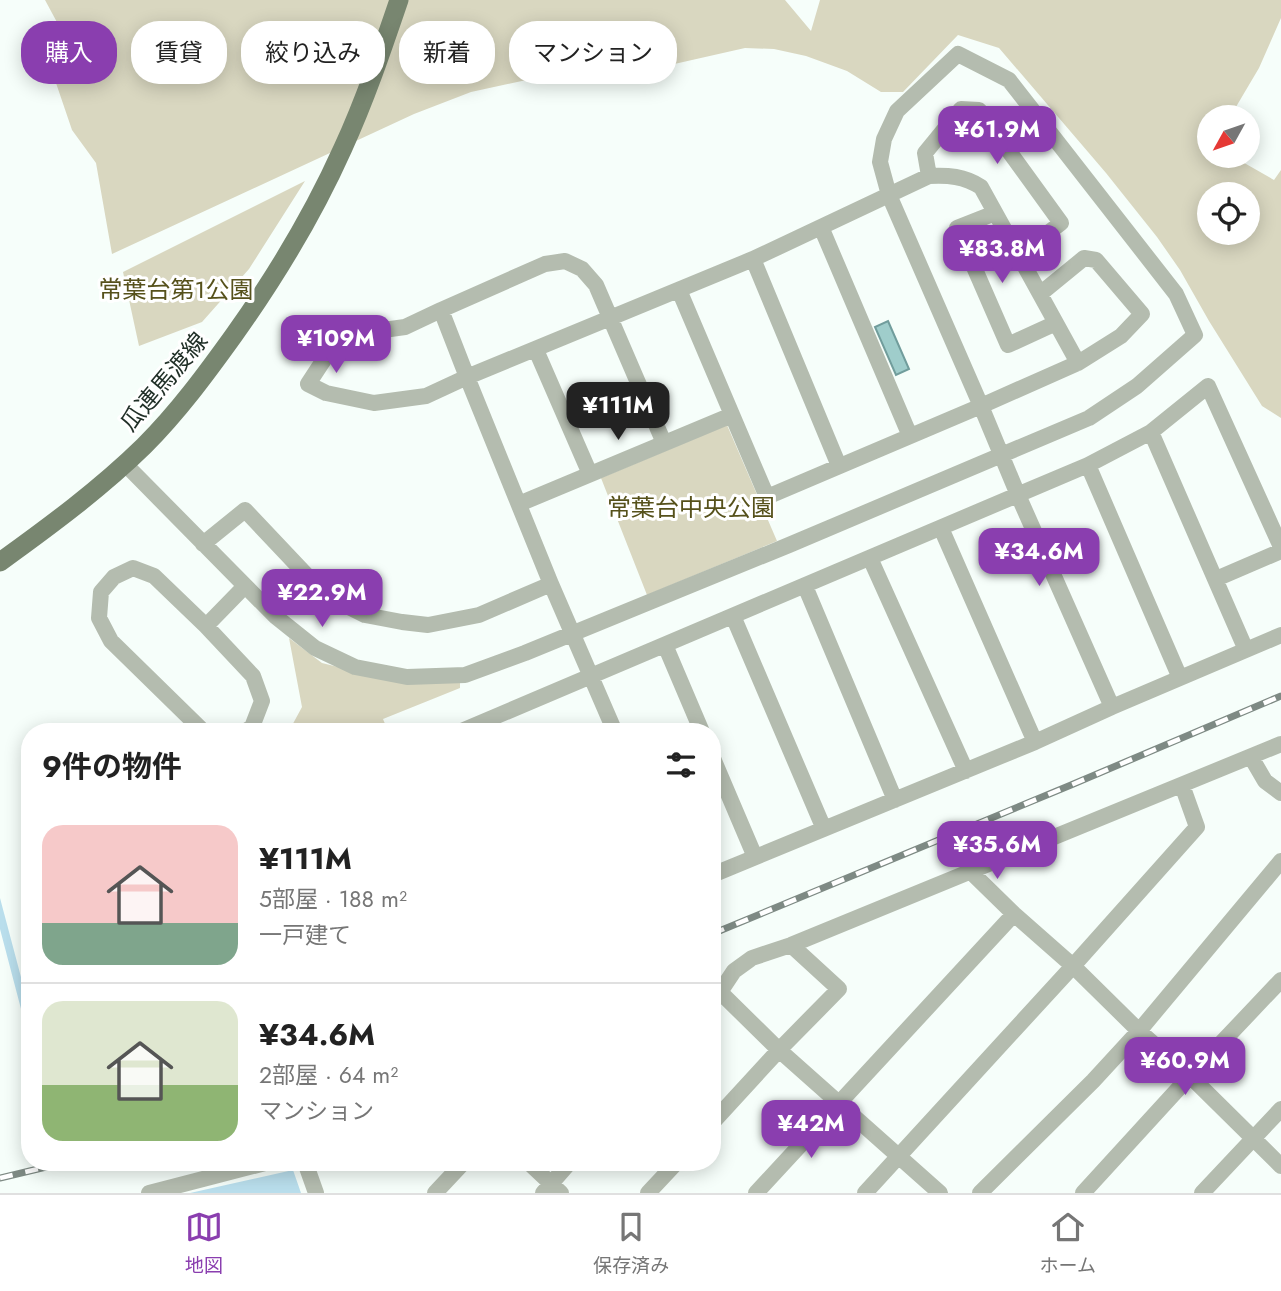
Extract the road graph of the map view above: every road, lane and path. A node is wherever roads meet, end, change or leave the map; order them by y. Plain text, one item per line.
1 (399, 0) edge
2 (929, 176) junction
3 (889, 195) junction
4 (995, 213) junction
5 (821, 227) junction
6 (1019, 256) junction
7 (753, 259) junction
8 (679, 290) junction
9 (1040, 294) junction
10 (441, 310) junction
11 (610, 319) junction
12 (1056, 323) junction
13 (536, 350) junction
14 (1078, 363) junction
15 (467, 377) junction
16 (981, 406) junction
17 (732, 415) junction
18 (1152, 432) junction
19 (910, 436) junction
20 (664, 443) junction
21 (1001, 455) junction
22 (125, 464) junction
23 (1088, 465) junction
24 (839, 466) junction
25 (590, 474) junction
26 (1018, 495) junction
27 (519, 504) junction
28 (941, 528) junction
29 (203, 544) junction
30 (1281, 549) edge
31 (870, 558) junction
32 (0, 562) edge
33 (1216, 579) junction
34 (551, 584) junction
35 (245, 586) junction
36 (805, 586) junction
37 (733, 616) junction
38 (206, 626) junction
39 (572, 633) junction
40 (1281, 635) edge
41 (665, 645) junction
42 (1246, 650) junction
43 (590, 676) junction
44 (1180, 678) junction
45 (1112, 707) junction
46 (195, 723) edge
47 (254, 723) edge
48 (480, 723) edge
49 (611, 723) edge
50 (698, 723) edge
51 (1035, 742) junction
52 (1281, 744) edge
53 (1251, 757) junction
54 (966, 771) junction
55 (721, 777) edge
56 (1182, 785) junction
57 (1281, 793) edge
58 (895, 800) junction
59 (824, 829) junction
60 (755, 857) junction
61 (1281, 861) edge
62 (721, 871) edge
63 (971, 872) junction
64 (1014, 914) junction
65 (791, 945) junction
66 (1073, 966) junction
67 (1281, 980) edge
68 (721, 987) edge
69 (721, 1000) edge
70 (1139, 1031) junction
71 (779, 1050) junction
72 (1190, 1076) junction
73 (839, 1103) junction
74 (1281, 1109) edge
75 (721, 1113) edge
76 (1253, 1139) junction
77 (899, 1156) junction
78 (1281, 1166) edge
79 (234, 1171) edge
80 (308, 1171) edge
81 (456, 1171) edge
82 (535, 1171) edge
83 (564, 1171) edge
84 (669, 1171) edge
85 (551, 1190) edge
86 (149, 1193) edge
87 (316, 1193) edge
88 (435, 1193) edge
89 (648, 1193) edge
90 (756, 1193) edge
91 (865, 1193) edge
92 (940, 1193) edge
93 (980, 1193) edge
94 (1083, 1193) edge
95 (1202, 1193) edge

1 - 22 main road, 瓜連馬渡線
2 - 3 street
2 - 4 street
2 - 6 street
3 - 5 street
3 - 16 street
3 - 21 street
4 - 6 street
4 - 12 street
5 - 7 street
5 - 19 street
6 - 9 street
7 - 8 street
7 - 24 street
8 - 11 street
8 - 17 street
9 - 12 street
9 - 14 street
10 - 11 street
10 - 15 street
10 - 15 street
11 - 13 street
11 - 20 street
12 - 14 street
13 - 15 street
13 - 25 street
14 - 16 street
15 - 27 street
16 - 19 street
16 - 21 street
17 - 20 street
17 - 24 street
18 - 23 street
18 - 30 street
18 - 33 street
19 - 24 street
20 - 25 street
21 - 26 street
21 - 39 street
22 - 29 street
22 - 32 main road, 瓜連馬渡線
23 - 26 street
23 - 44 street
25 - 27 street
26 - 28 street
26 - 45 street
27 - 34 street
28 - 31 street
28 - 51 street
29 - 34 street
29 - 35 street
30 - 33 street
31 - 36 street
31 - 54 street
33 - 42 street
34 - 39 street
35 - 38 street
35 - 39 street
36 - 37 street
36 - 58 street
37 - 41 street
37 - 59 street
38 - 46 street
38 - 47 street
39 - 43 street
40 - 42 street
41 - 43 street
41 - 50 street
42 - 44 street
43 - 48 street
43 - 49 street
44 - 45 street
45 - 51 street
51 - 54 street
52 - 53 street
53 - 56 street
53 - 57 street
54 - 58 street
55 - 60 street
56 - 63 street
56 - 66 street
58 - 59 street
59 - 60 street
60 - 62 street
61 - 70 street
63 - 64 street
63 - 65 street
64 - 66 street
64 - 73 street
65 - 68 street
65 - 71 street
66 - 70 street
66 - 77 street
67 - 72 street
69 - 71 street
70 - 72 street
70 - 93 street
71 - 73 street
71 - 75 street
72 - 76 street
72 - 94 street
73 - 77 street
73 - 90 street
74 - 76 street
76 - 78 street
76 - 95 street
77 - 91 street
77 - 92 street
79 - 86 street
80 - 87 street
81 - 88 street
82 - 85 street
83 - 85 street
84 - 89 street

